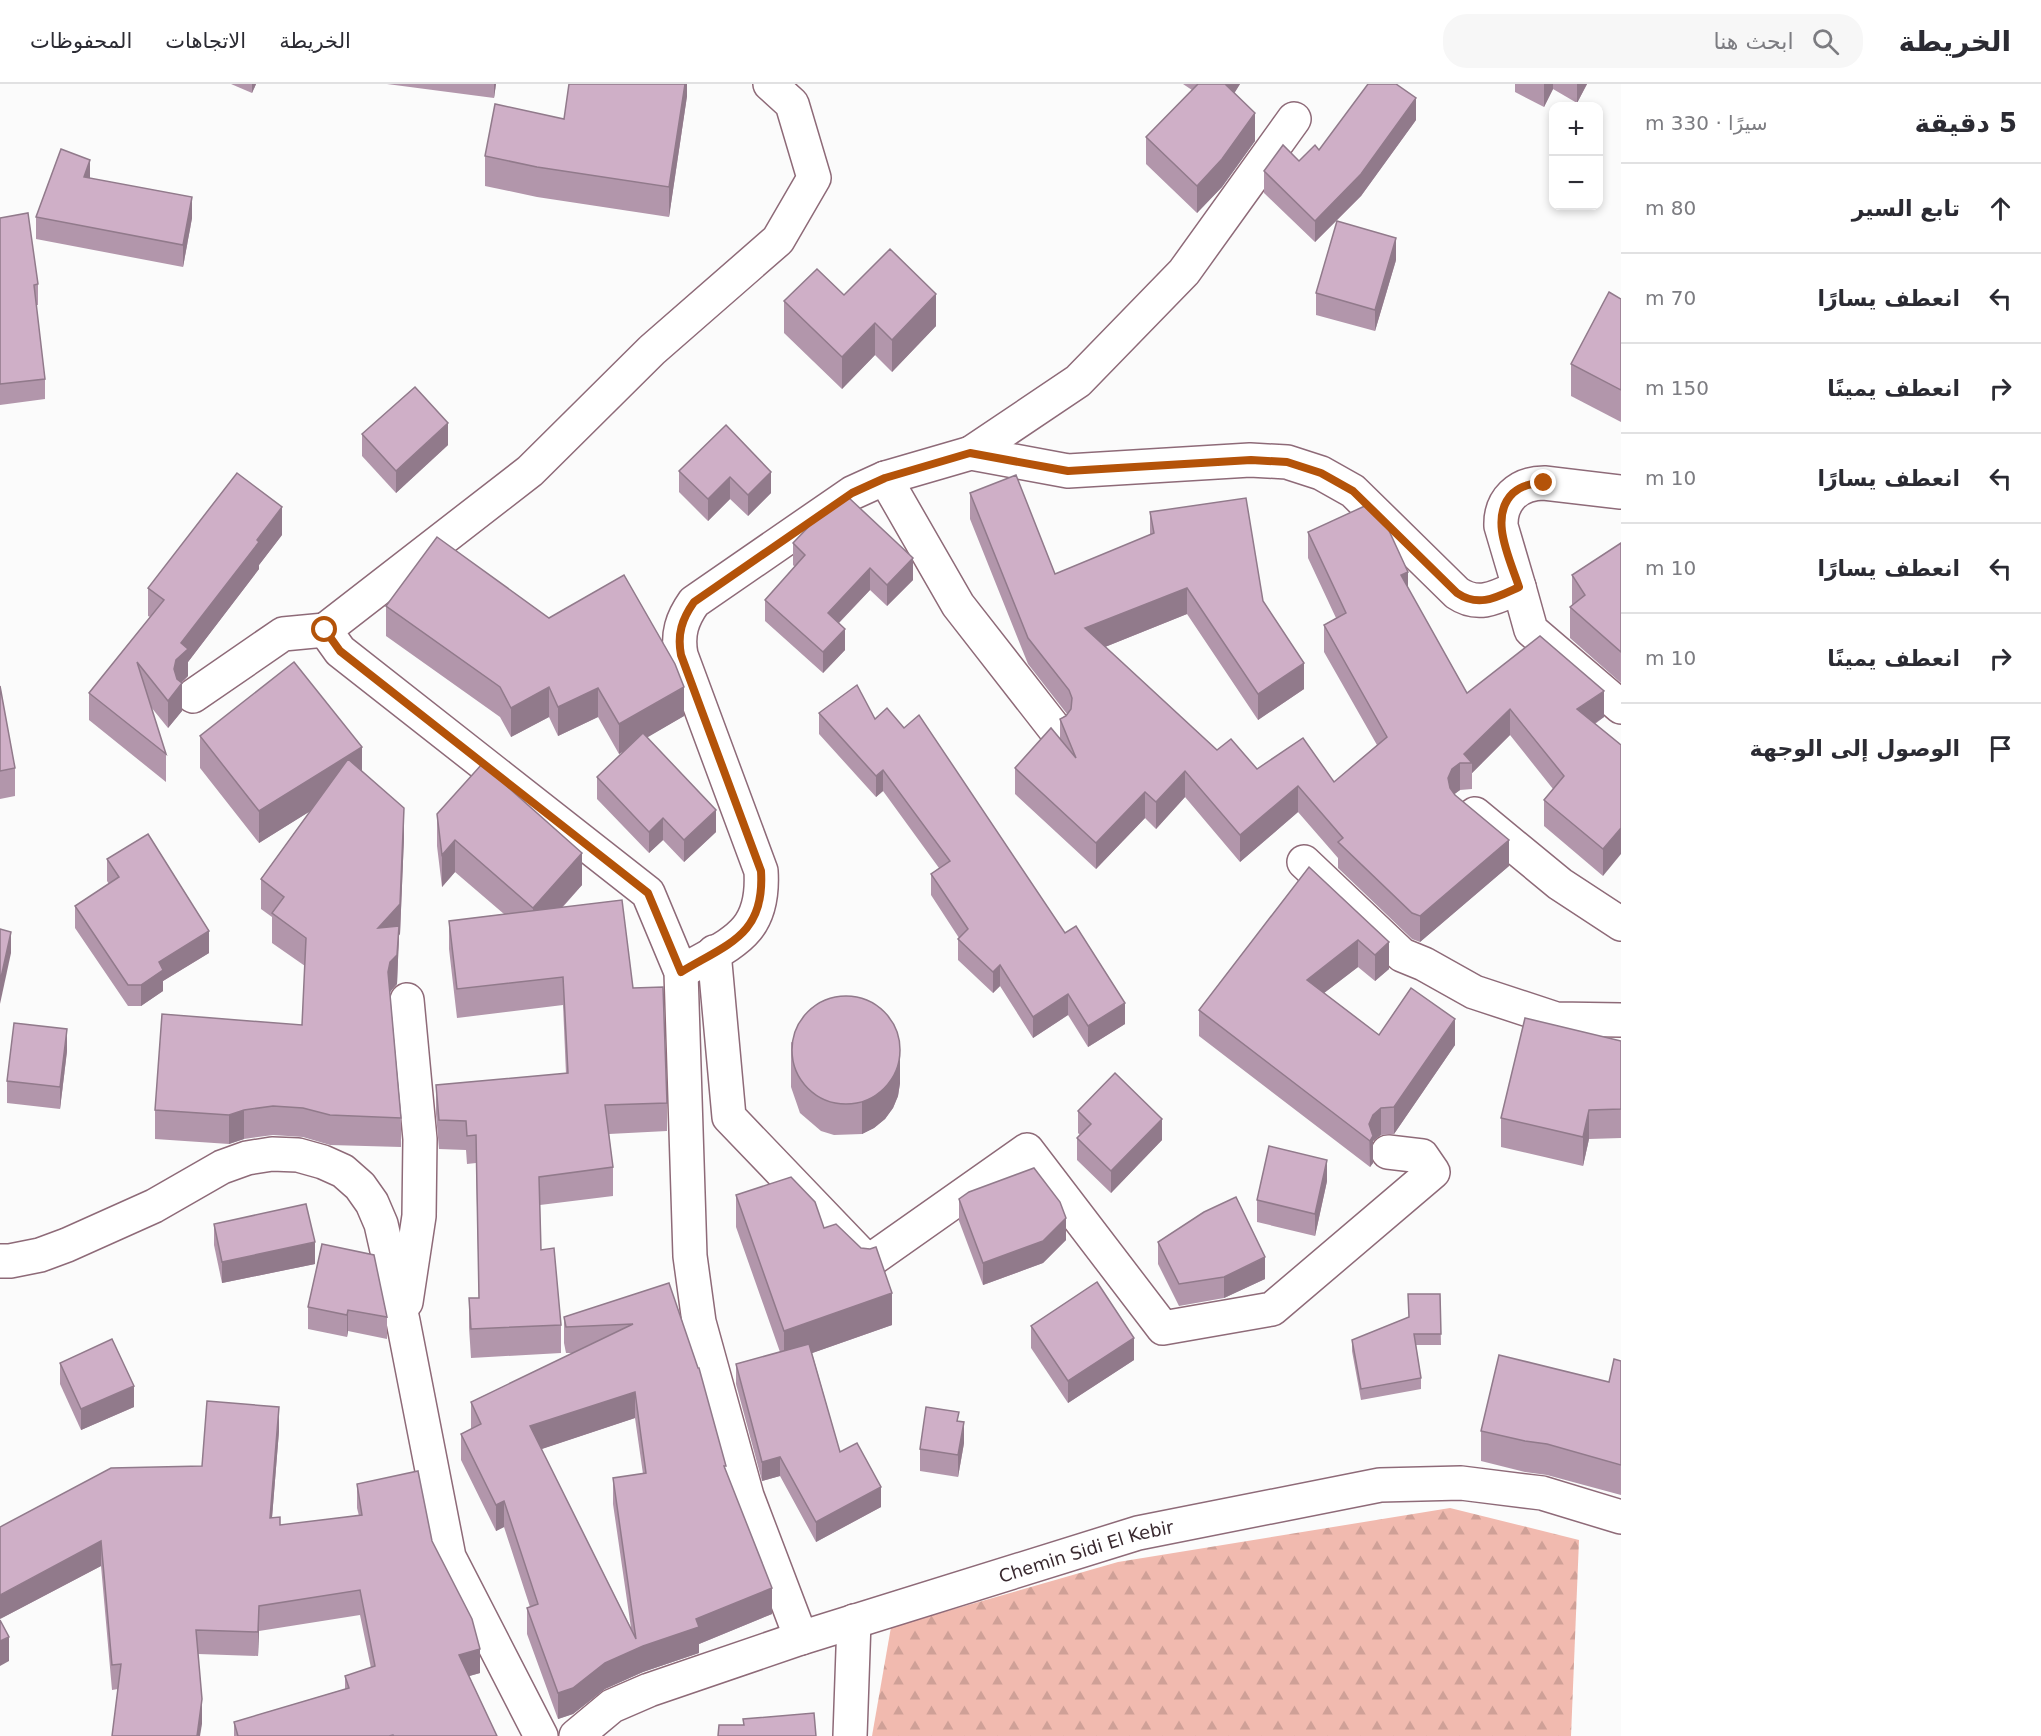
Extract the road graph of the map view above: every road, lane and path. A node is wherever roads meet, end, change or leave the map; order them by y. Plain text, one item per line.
1 (770, 84) edge
2 (1294, 119) dead end
3 (970, 453) junction
4 (885, 478) junction
5 (1621, 492) edge
6 (1519, 587) junction
7 (325, 630) junction
8 (193, 696) dead end
9 (1621, 707) edge
10 (1054, 728) edge
11 (1467, 807) edge
12 (1304, 862) dead end
13 (1621, 924) edge
14 (714, 952) junction
15 (681, 972) junction
16 (407, 1000) dead end
17 (1621, 1020) edge
18 (1388, 1152) dead end
19 (0, 1261) edge
20 (403, 1321) junction
21 (1621, 1517) edge
22 (854, 1621) junction
23 (801, 1638) junction
24 (541, 1736) edge
25 (576, 1736) edge
26 (850, 1736) edge

1 - 7 street
2 - 3 street
3 - 4 street
3 - 6 street
4 - 10 street
4 - 14 street
5 - 6 street
6 - 9 street
7 - 8 street
7 - 15 street
11 - 13 street
12 - 17 street
14 - 15 street
14 - 18 street
15 - 23 street
16 - 20 street
19 - 20 street
20 - 24 street
21 - 22 street, Chemin Sidi El Kebir
22 - 23 street, Chemin Sidi El Kebir
22 - 26 street
23 - 25 street, Chemin Sidi El Kebir

